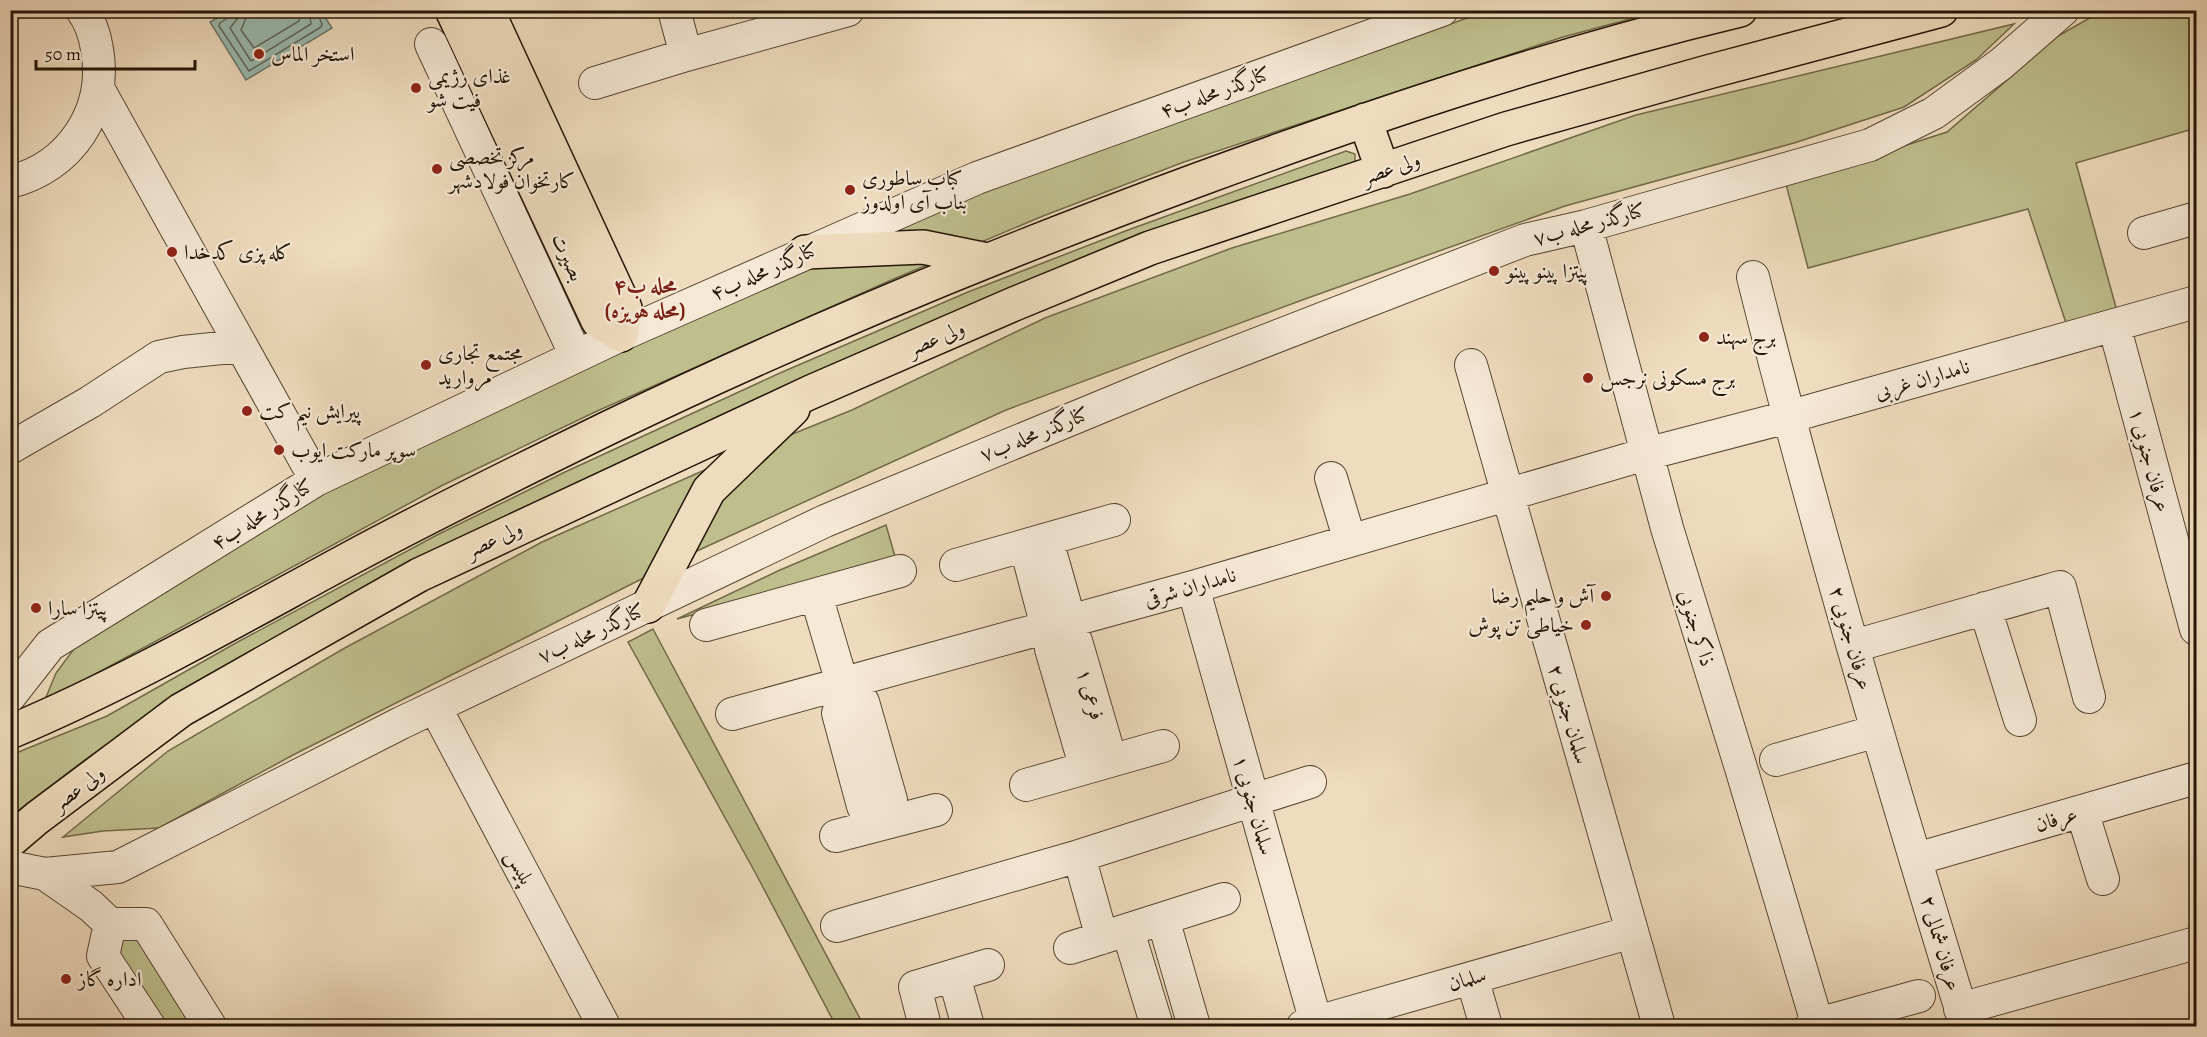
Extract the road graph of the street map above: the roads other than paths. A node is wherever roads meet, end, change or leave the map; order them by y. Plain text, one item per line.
1 (452, 10) edge
2 (487, 10) edge
3 (674, 10) edge
4 (848, 10) edge
5 (1442, 10) edge
6 (1740, 10) edge
7 (1941, 10) edge
8 (2063, 10) edge
9 (86, 12) edge
10 (431, 44) dead end
11 (686, 54) junction
12 (595, 83) dead end
13 (99, 90) junction
14 (1365, 120) junction
15 (1383, 171) junction
16 (10, 182) edge
17 (2196, 218) edge
18 (1586, 226) junction
19 (2144, 233) dead end
20 (805, 252) junction
21 (987, 260) junction
22 (1753, 277) dead end
23 (2196, 302) edge
24 (2114, 325) junction
25 (621, 335) junction
26 (242, 346) junction
27 (576, 356) junction
28 (1471, 365) dead end
29 (811, 392) junction
30 (1788, 417) junction
31 (10, 448) edge
32 (1646, 454) junction
33 (1331, 478) dead end
34 (316, 480) junction
35 (1507, 496) junction
36 (1114, 520) dead end
37 (1350, 540) junction
38 (1036, 546) junction
39 (956, 565) dead end
40 (900, 571) dead end
41 (1193, 587) junction
42 (816, 595) junction
43 (648, 606) junction
44 (1986, 608) junction
45 (706, 625) dead end
46 (1056, 625) junction
47 (2196, 629) edge
48 (1854, 646) junction
49 (844, 692) junction
50 (10, 696) edge
51 (2089, 697) dead end
52 (435, 706) junction
53 (732, 714) dead end
54 (2020, 720) dead end
55 (1877, 731) junction
56 (10, 732) edge
57 (1163, 746) dead end
58 (1096, 760) junction
59 (1776, 760) dead end
60 (2196, 778) edge
61 (1310, 782) dead end
62 (1026, 785) dead end
63 (1253, 800) junction
64 (936, 810) dead end
65 (2082, 811) junction
66 (882, 817) junction
67 (836, 836) dead end
68 (10, 841) edge
69 (1078, 856) junction
70 (1916, 860) junction
71 (10, 867) edge
72 (118, 867) junction
73 (45, 874) junction
74 (2103, 879) dead end
75 (1224, 899) dead end
76 (101, 915) junction
77 (1163, 919) junction
78 (837, 926) dead end
79 (1632, 932) junction
80 (1115, 934) junction
81 (2196, 943) edge
82 (1070, 948) dead end
83 (988, 965) dead end
84 (954, 975) junction
85 (1472, 978) junction
86 (1919, 996) dead end
87 (1963, 1018) edge
88 (1312, 1025) edge
89 (149, 1026) edge
90 (210, 1026) edge
91 (604, 1026) edge
92 (925, 1026) edge
93 (968, 1026) edge
94 (1156, 1026) edge
95 (1194, 1026) edge
96 (1486, 1026) edge
97 (1659, 1026) edge
98 (1815, 1026) edge

1 - 25 main road, بصیرت
2 - 25 main road, بصیرت
3 - 11 street
4 - 11 street
5 - 20 street, کنارگذر محله ب۴
6 - 14 main road
7 - 15 main road, ولی عصر
8 - 18 street, کنارگذر محله ب۷
9 - 13 street
10 - 27 street
11 - 12 street
13 - 16 street
13 - 26 street
14 - 15 main road
14 - 21 main road
15 - 29 main road, ولی عصر
17 - 19 street
18 - 32 street, ذاکر جنوبی
18 - 43 street, کنارگذر محله ب۷
20 - 21 main road
20 - 25 street, کنارگذر محله ب۴
21 - 56 main road
22 - 30 street, عرفان جنوبی ۲
23 - 24 street, نامداران غربی
24 - 30 street, نامداران غربی
24 - 47 street, عرفان جنوبی ۱
25 - 27 street, کنارگذر محله ب۴
26 - 31 street
26 - 34 street
27 - 34 street, کنارگذر محله ب۴
28 - 35 street, سلمان جنوبی ۲
29 - 43 main road
29 - 68 main road, ولی عصر
30 - 32 street, نامداران غربی
30 - 48 street, عرفان جنوبی ۲
32 - 35 street, نامداران شرقی
32 - 98 street, ذاکر جنوبی
33 - 37 street
34 - 50 street, کنارگذر محله ب۴
35 - 37 street, نامداران شرقی
35 - 79 street, سلمان جنوبی ۲
36 - 38 street
37 - 41 street, نامداران شرقی
38 - 39 street
38 - 46 street
40 - 42 street
41 - 46 street, نامداران شرقی
41 - 63 street, سلمان جنوبی ۱
42 - 45 street
42 - 49 street
43 - 52 street, کنارگذر محله ب۷
44 - 48 street
44 - 51 street
44 - 54 street
46 - 49 street, نامداران شرقی
46 - 58 street, فرعی ۱
48 - 55 street, عرفان جنوبی ۲
49 - 53 street, نامداران شرقی
49 - 66 street
52 - 72 street, کنارگذر محله ب۷
52 - 91 street, پلیس
55 - 59 street
55 - 70 street, عرفان جنوبی ۲
57 - 58 street
58 - 62 street
60 - 65 street, عرفان
61 - 63 street
63 - 69 street
63 - 88 street, سلمان جنوبی ۱
64 - 66 street
65 - 70 street, عرفان
65 - 74 street
66 - 67 street
69 - 78 street
69 - 80 street
70 - 87 street, عرفان شمالی ۲
71 - 73 street, کنارگذر محله ب۷
72 - 73 street, کنارگذر محله ب۷
72 - 76 street
73 - 76 street
75 - 77 street
76 - 89 street
76 - 90 street
77 - 80 street
77 - 95 street
79 - 85 street, سلمان
79 - 97 street, سلمان جنوبی ۲
80 - 82 street
80 - 94 street
81 - 87 street
83 - 84 street
84 - 92 street
84 - 93 street
85 - 88 street, سلمان
85 - 96 street
86 - 98 street

